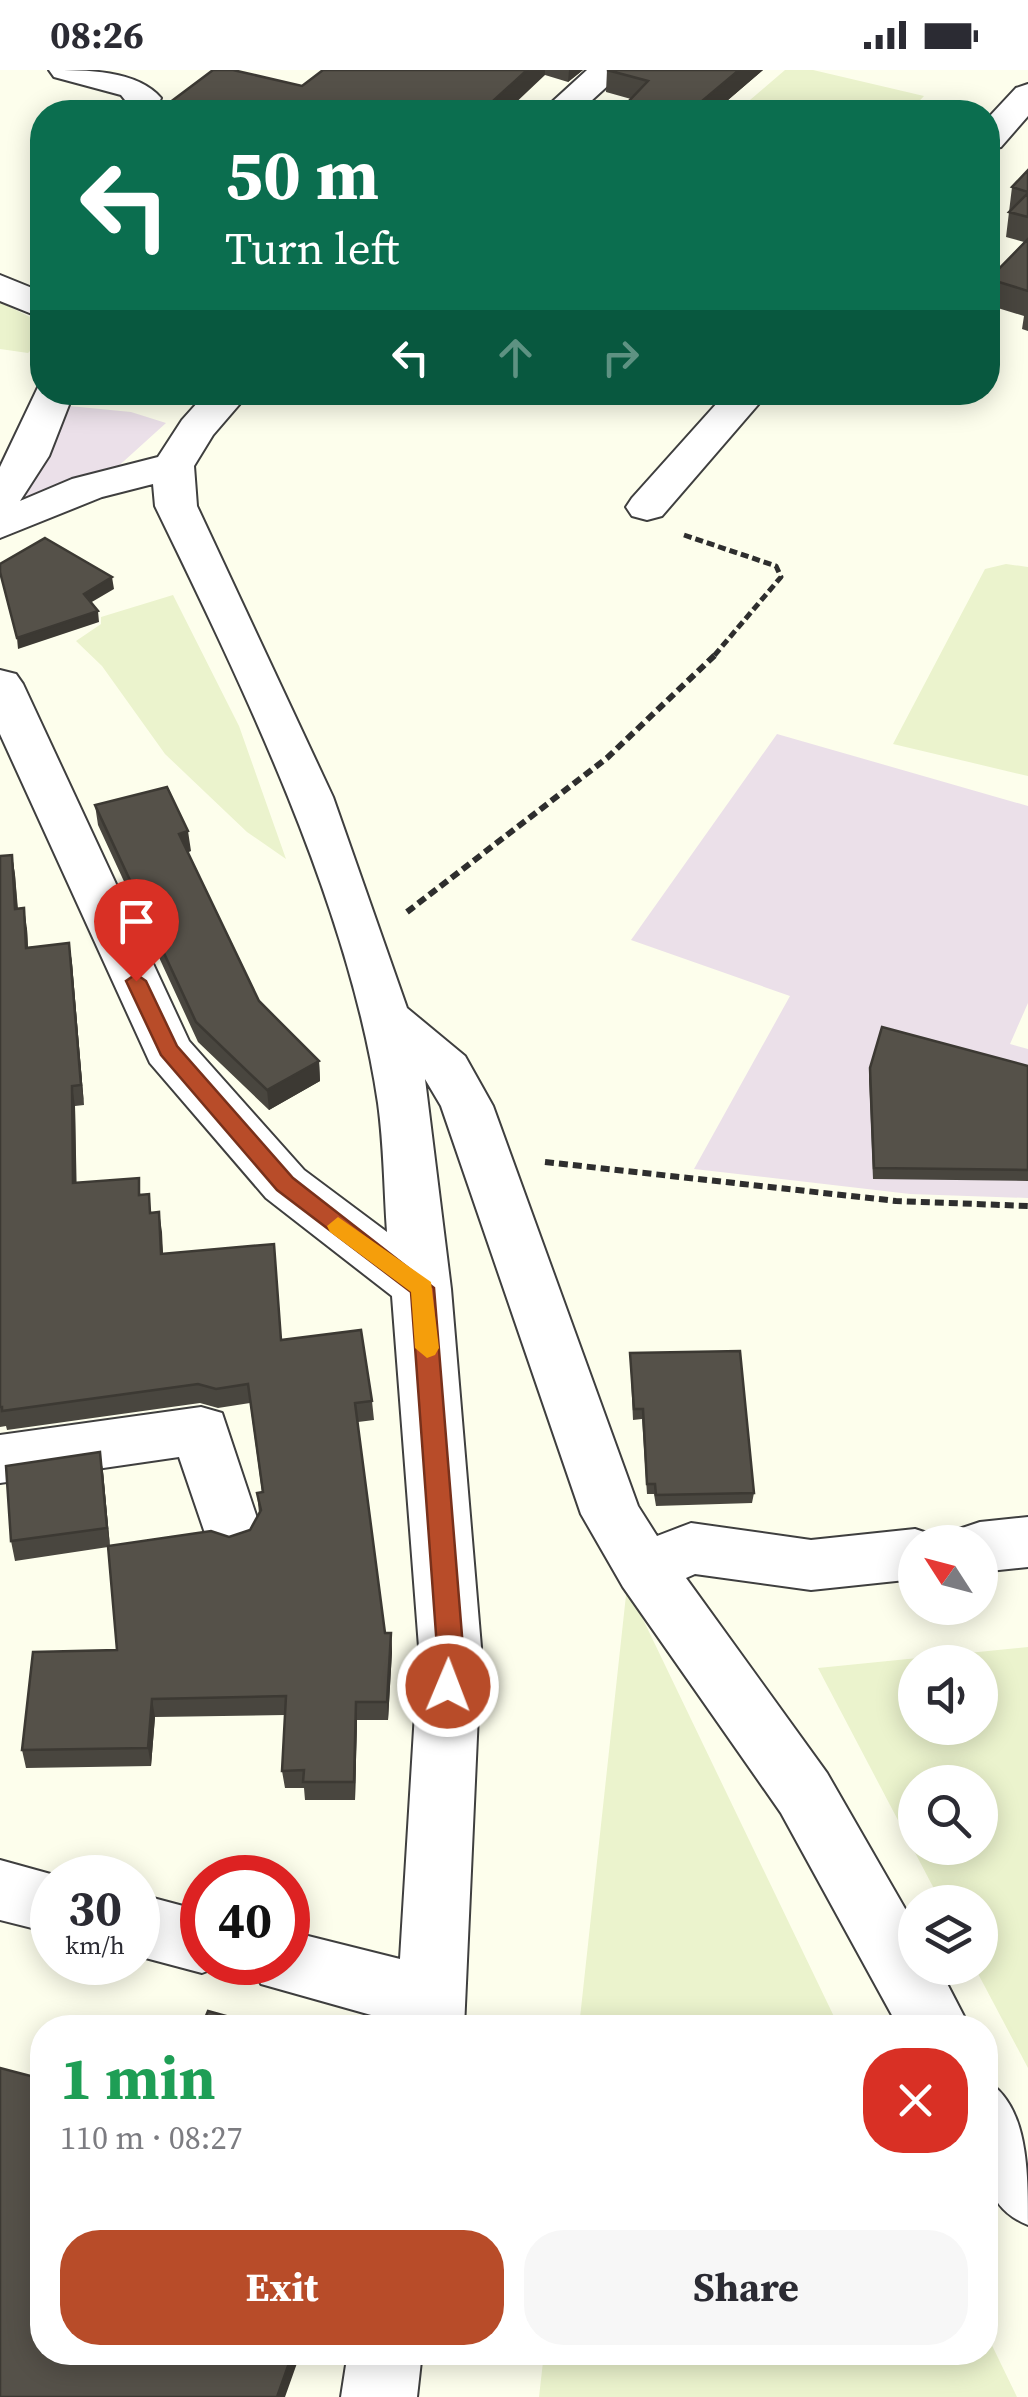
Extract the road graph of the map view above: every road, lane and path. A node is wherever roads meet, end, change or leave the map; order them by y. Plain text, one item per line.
1 (66, 70) edge
2 (608, 70) edge
3 (1028, 95) edge
4 (142, 100) edge
5 (572, 100) edge
6 (1000, 126) edge
7 (0, 288) edge
8 (30, 301) edge
9 (49, 405) edge
10 (218, 405) edge
11 (737, 405) edge
12 (173, 466) junction
13 (647, 507) joint
14 (3, 512) edge
15 (0, 684) edge
16 (360, 942) junction
17 (387, 1020) junction
18 (484, 1155) junction
19 (1028, 1206) edge
20 (422, 1288) junction
21 (0, 1459) edge
22 (230, 1527) dead end
23 (1028, 1542) edge
24 (998, 1546) edge
25 (898, 1556) edge
26 (645, 1569) junction
27 (0, 1890) edge
28 (30, 1898) edge
29 (310, 1971) edge
30 (432, 2014) edge
31 (929, 2015) edge
32 (998, 2137) edge
33 (1028, 2190) edge
34 (383, 2365) edge
35 (378, 2397) edge

1 - 4 street
2 - 5 street
3 - 6 street
7 - 8 street
9 - 14 street
10 - 12 street
11 - 13 street
12 - 14 street
12 - 16 street
13 - 16 path
15 - 20 street
16 - 17 street
17 - 18 street
17 - 20 street
18 - 19 path
18 - 26 street
20 - 30 street
21 - 22 street
23 - 24 street
25 - 26 street
26 - 31 street
27 - 28 street
29 - 30 street
32 - 33 street
34 - 35 street

